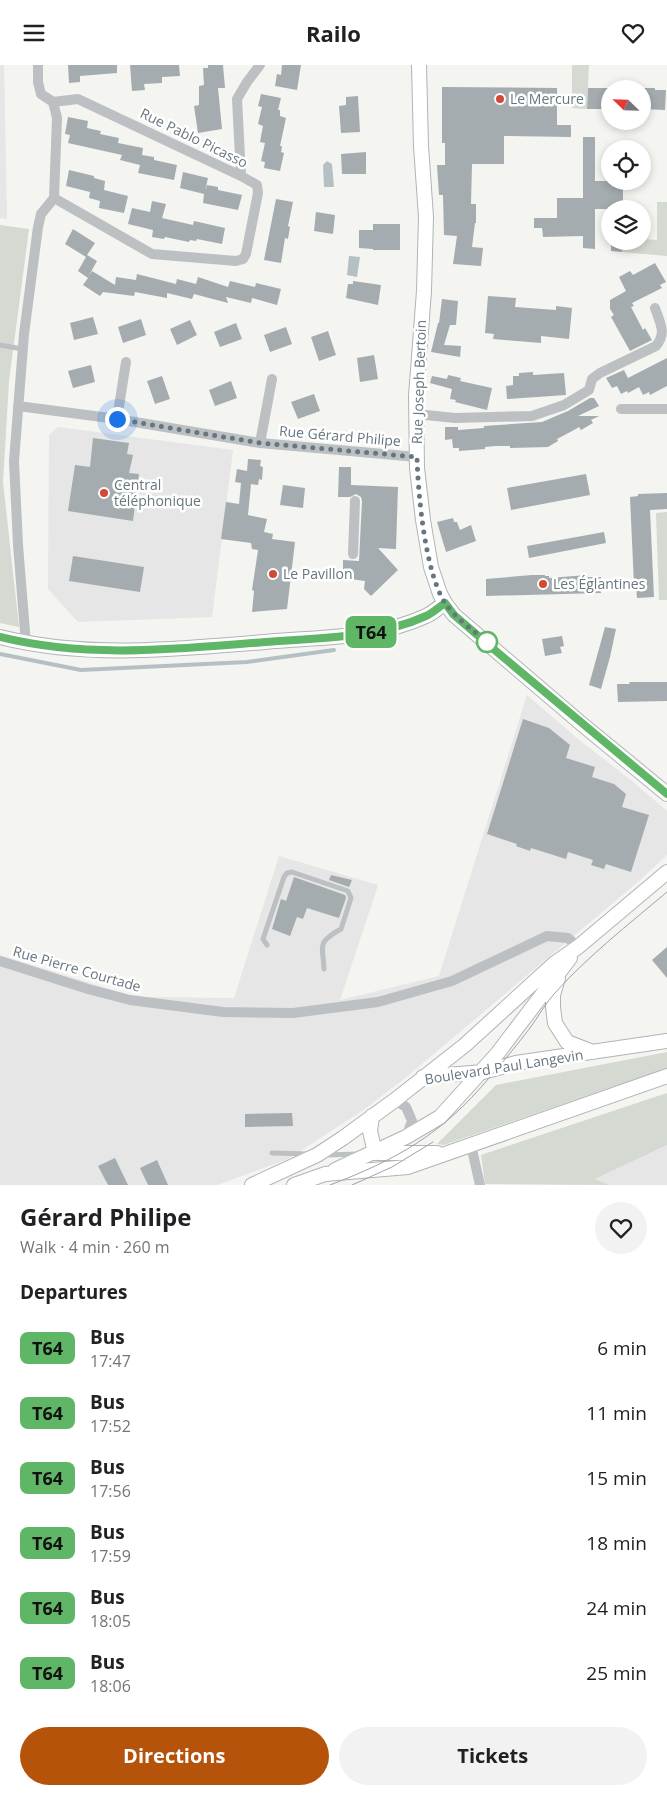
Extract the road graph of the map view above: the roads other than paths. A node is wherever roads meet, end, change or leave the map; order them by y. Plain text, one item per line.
1 (38, 65) edge
2 (260, 65) edge
3 (419, 65) edge
4 (53, 102) junction
5 (241, 176) junction
6 (54, 198) junction
7 (655, 307) dead end
8 (0, 345) edge
9 (22, 349) junction
10 (126, 361) dead end
11 (272, 379) dead end
12 (18, 406) junction
13 (621, 409) dead end
14 (667, 409) edge
15 (416, 414) junction
16 (117, 419) junction
17 (260, 443) junction
18 (417, 457) junction
19 (355, 501) dead end
20 (353, 554) dead end
21 (445, 603) junction
22 (0, 637) edge
23 (26, 644) junction
24 (650, 781) junction
25 (667, 788) edge
26 (667, 794) edge
27 (667, 872) edge
28 (267, 945) dead end
29 (578, 947) junction
30 (0, 961) edge
31 (324, 969) dead end
32 (560, 971) junction
33 (667, 1041) edge
34 (593, 1052) junction
35 (483, 1071) junction
36 (667, 1076) edge
37 (423, 1077) junction
38 (395, 1100) junction
39 (372, 1116) junction
40 (406, 1137) junction
41 (471, 1145) junction
42 (272, 1153) dead end
43 (375, 1153) junction
44 (445, 1153) junction
45 (317, 1155) junction
46 (325, 1174) junction
47 (252, 1185) edge
48 (294, 1185) edge
49 (480, 1185) edge

1 - 4 street
2 - 5 street
3 - 15 street, Rue Joseph Bertoin
4 - 5 street, Rue Pablo Picasso
4 - 6 street
5 - 6 street, Rue Pablo Picasso
6 - 9 street
7 - 15 street
8 - 9 lane
9 - 12 street
10 - 16 street
11 - 17 street, Rue Gérard Philipe
12 - 16 street, Rue Gérard Philipe
12 - 23 street
13 - 14 street
15 - 18 street, Rue Joseph Bertoin
16 - 17 street, Rue Gérard Philipe
17 - 18 street, Rue Gérard Philipe
18 - 21 street, Rue Joseph Bertoin
19 - 20 street
21 - 23 street
21 - 24 street, Rue Joseph Bertoin
22 - 23 street
24 - 25 street, Rue Joseph Bertoin
24 - 26 street, Rue Joseph Bertoin
27 - 29 street
28 - 31 lane
29 - 30 street, Rue Pierre Courtade
29 - 32 street
29 - 37 street
32 - 34 street
32 - 35 street
33 - 34 street, Boulevard Paul Langevin
34 - 35 street, Boulevard Paul Langevin
35 - 37 street, Boulevard Paul Langevin
35 - 40 street
36 - 41 street
37 - 38 street, Boulevard Paul Langevin
38 - 39 street, Boulevard Paul Langevin
38 - 40 street
39 - 43 street
39 - 45 street, Boulevard Paul Langevin
40 - 43 street
41 - 44 street
41 - 49 street
42 - 45 lane
43 - 44 street
43 - 45 lane
43 - 46 street
44 - 46 street
45 - 47 street, Boulevard Paul Langevin
46 - 48 street

